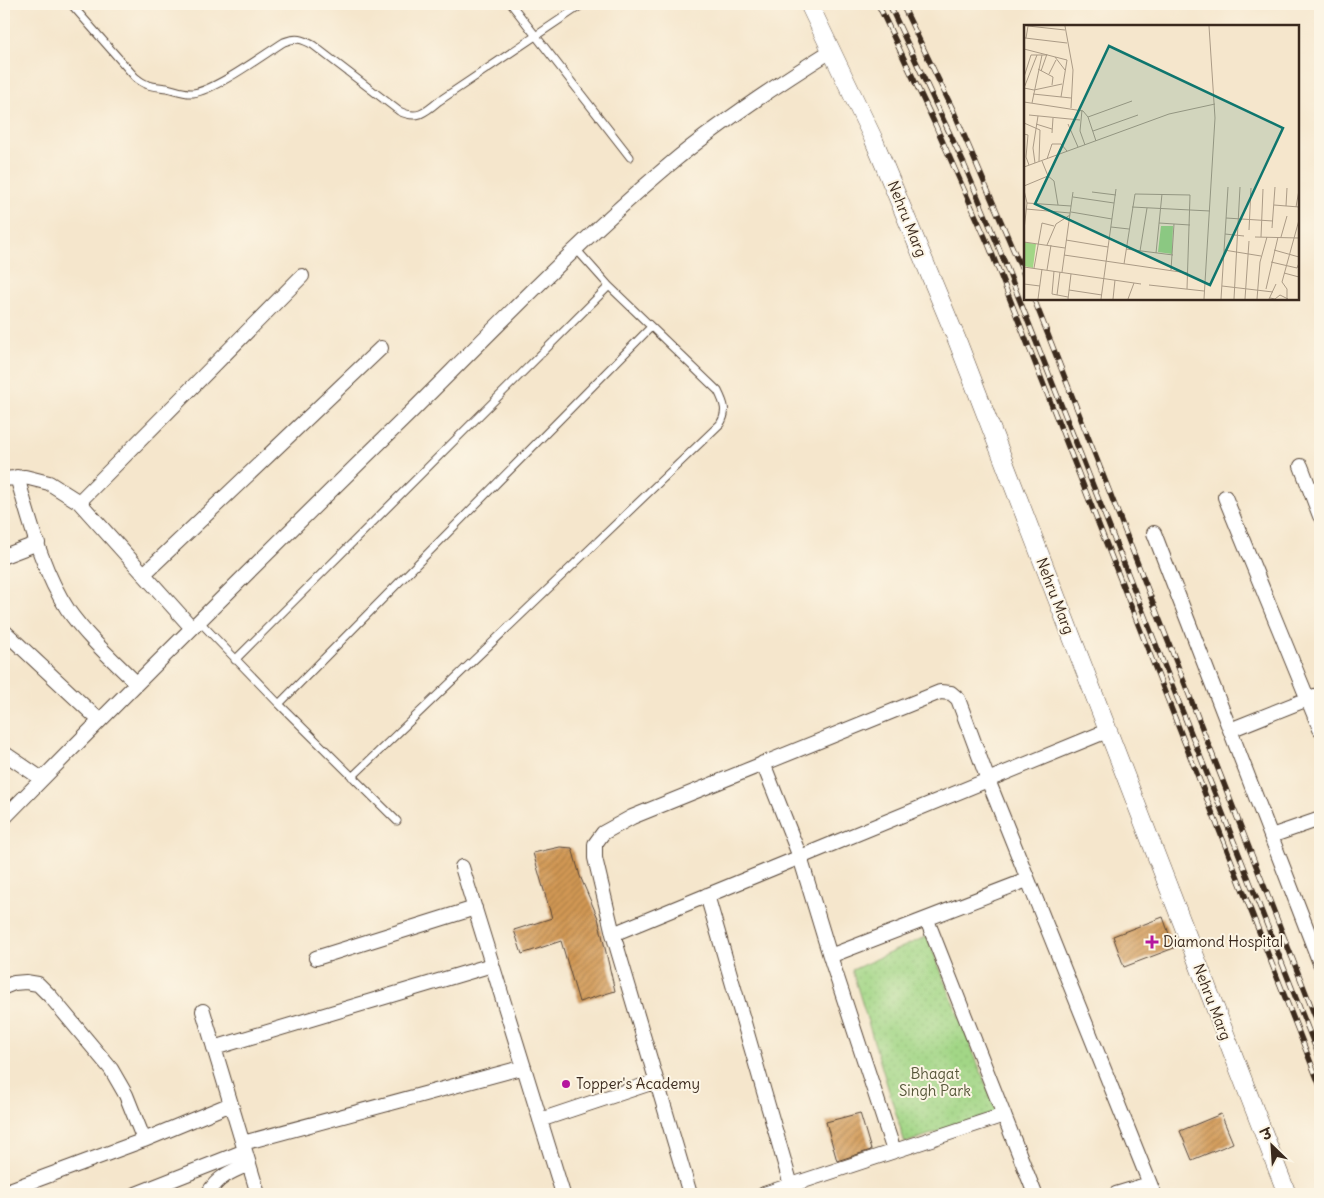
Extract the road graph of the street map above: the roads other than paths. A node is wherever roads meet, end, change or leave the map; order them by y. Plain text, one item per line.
1 (71, 4) edge
2 (511, 4) edge
3 (583, 4) edge
4 (809, 4) edge
5 (536, 35) junction
6 (831, 51) junction
7 (630, 157) dead end
8 (576, 249) junction
9 (302, 276) dead end
10 (609, 286) junction
11 (651, 327) junction
12 (381, 348) dead end
13 (1301, 466) dead end
14 (10, 478) edge
15 (1225, 497) dead end
16 (79, 502) junction
17 (1320, 516) edge
18 (1154, 532) dead end
19 (38, 543) junction
20 (4, 556) edge
21 (144, 574) junction
22 (196, 624) junction
23 (4, 631) edge
24 (235, 660) junction
25 (136, 683) junction
26 (1314, 697) edge
27 (278, 704) junction
28 (99, 720) junction
29 (1320, 729) edge
30 (1230, 730) junction
31 (1107, 731) junction
32 (4, 753) edge
33 (764, 763) junction
34 (352, 777) junction
35 (42, 779) junction
36 (988, 780) junction
37 (4, 818) edge
38 (1320, 819) edge
39 (397, 821) dead end
40 (1271, 836) junction
41 (800, 858) junction
42 (462, 867) dead end
43 (1028, 880) junction
44 (707, 895) junction
45 (475, 908) junction
46 (927, 920) junction
47 (613, 934) junction
48 (1316, 938) edge
49 (830, 956) junction
50 (316, 958) dead end
51 (1320, 963) edge
52 (492, 965) junction
53 (4, 987) edge
54 (203, 1011) dead end
55 (214, 1048) junction
56 (524, 1067) junction
57 (657, 1081) junction
58 (231, 1104) junction
59 (1004, 1115) junction
60 (540, 1120) junction
61 (144, 1140) junction
62 (894, 1151) junction
63 (246, 1153) junction
64 (791, 1185) junction
65 (1152, 1189) edge
66 (4, 1192) edge
67 (136, 1194) edge
68 (208, 1194) edge
69 (258, 1194) edge
70 (563, 1194) edge
71 (690, 1194) edge
72 (764, 1194) edge
73 (1034, 1194) edge
74 (1116, 1194) edge
75 (1287, 1194) edge

1 - 5 lane
2 - 5 lane
3 - 5 lane
4 - 6 street, Nehru Marg
5 - 7 lane
6 - 8 street
6 - 31 street, Nehru Marg
8 - 10 lane
8 - 22 street
9 - 16 street
10 - 11 lane
10 - 24 lane
11 - 27 lane
11 - 34 lane
12 - 21 street
13 - 17 street
14 - 16 street
14 - 19 street
15 - 26 street
16 - 21 street
18 - 30 street
19 - 20 street
19 - 25 street
21 - 22 street
22 - 24 lane
22 - 25 street
23 - 28 street
24 - 27 lane
25 - 28 street
26 - 29 street
26 - 30 street
27 - 34 lane
28 - 35 street
30 - 40 street
31 - 36 street
31 - 75 street, Nehru Marg
32 - 35 street
33 - 36 street
33 - 41 street
33 - 47 street
34 - 39 lane
35 - 37 street
36 - 41 street
36 - 43 street
38 - 40 street
40 - 48 street
41 - 44 street
41 - 49 street
42 - 45 street
43 - 46 street
43 - 65 street
44 - 47 street
44 - 64 street
45 - 50 street
45 - 52 street
46 - 49 street
46 - 59 street
47 - 57 street
48 - 51 street
49 - 62 street
52 - 55 street
52 - 56 street
53 - 61 street
54 - 55 street
55 - 58 street
56 - 60 street
56 - 63 street
57 - 60 street
57 - 71 street
58 - 61 street
58 - 63 street
59 - 62 street
59 - 73 street
60 - 70 street
61 - 66 street
62 - 64 street
63 - 67 street
63 - 68 street
63 - 69 street
64 - 72 street
65 - 74 street

